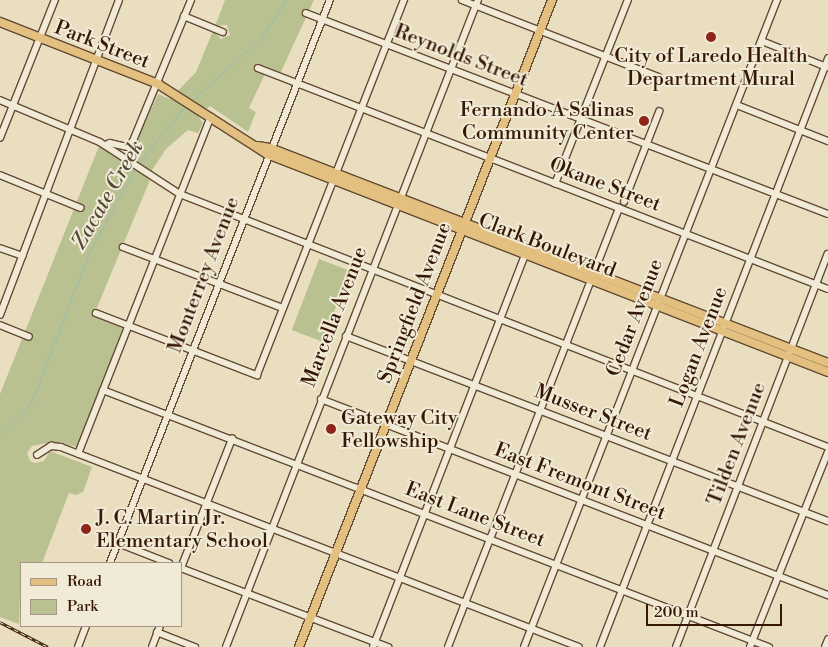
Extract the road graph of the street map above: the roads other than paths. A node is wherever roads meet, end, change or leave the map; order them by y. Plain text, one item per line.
1 (54, 0) edge
2 (119, 0) edge
3 (191, 0) edge
4 (330, 0) edge
5 (404, 0) edge
6 (462, 0) edge
7 (552, 0) edge
8 (628, 0) edge
9 (777, 0) edge
10 (477, 3) edge
11 (306, 13) dead end
12 (184, 16) junction
13 (322, 19) junction
14 (0, 22) edge
15 (540, 30) junction
16 (223, 32) dead end
17 (40, 38) junction
18 (762, 41) junction
19 (386, 45) junction
20 (606, 55) junction
21 (828, 59) edge
22 (97, 60) junction
23 (827, 66) edge
24 (258, 68) dead end
25 (451, 69) junction
26 (658, 76) dead end
27 (158, 84) junction
28 (296, 84) junction
29 (515, 93) junction
30 (0, 100) edge
31 (190, 102) joint
32 (737, 105) junction
33 (13, 106) junction
34 (361, 109) junction
35 (659, 112) dead end
36 (209, 115) junction
37 (580, 120) junction
38 (72, 129) junction
39 (800, 130) junction
40 (426, 134) junction
41 (0, 138) edge
42 (828, 141) edge
43 (646, 144) junction
44 (106, 145) junction
45 (269, 151) junction
46 (489, 158) junction
47 (711, 169) junction
48 (0, 175) edge
49 (334, 176) junction
50 (556, 184) junction
51 (47, 193) junction
52 (180, 194) junction
53 (776, 194) junction
54 (398, 202) junction
55 (624, 202) dead end
56 (81, 208) dead end
57 (619, 208) junction
58 (828, 214) edge
59 (243, 220) junction
60 (462, 226) junction
61 (686, 234) junction
62 (307, 245) junction
63 (123, 247) dead end
64 (0, 248) edge
65 (527, 251) junction
66 (828, 254) edge
67 (23, 256) junction
68 (154, 259) junction
69 (750, 259) junction
70 (371, 270) junction
71 (593, 276) junction
72 (218, 284) junction
73 (816, 284) junction
74 (828, 289) edge
75 (435, 296) junction
76 (659, 302) junction
77 (283, 308) junction
78 (96, 313) dead end
79 (0, 315) edge
80 (500, 321) junction
81 (0, 325) edge
82 (128, 325) junction
83 (725, 327) junction
84 (346, 336) junction
85 (29, 337) dead end
86 (566, 346) junction
87 (192, 350) junction
88 (790, 352) junction
89 (410, 360) junction
90 (828, 363) edge
91 (632, 371) junction
92 (828, 372) edge
93 (475, 385) junction
94 (103, 390) junction
95 (697, 396) junction
96 (321, 399) junction
97 (540, 411) junction
98 (167, 415) junction
99 (763, 422) junction
100 (385, 424) junction
101 (606, 436) junction
102 (232, 439) junction
103 (828, 447) edge
104 (450, 449) junction
105 (828, 452) edge
106 (78, 454) junction
107 (36, 455) dead end
108 (672, 461) junction
109 (296, 463) junction
110 (516, 474) junction
111 (143, 480) junction
112 (738, 487) junction
113 (360, 488) junction
114 (581, 500) junction
115 (207, 504) junction
116 (804, 512) junction
117 (425, 513) junction
118 (828, 521) edge
119 (648, 525) junction
120 (271, 528) junction
121 (490, 539) junction
122 (118, 543) junction
123 (713, 550) junction
124 (335, 553) junction
125 (110, 562) edge
126 (167, 562) edge
127 (556, 564) junction
128 (182, 566) edge
129 (182, 568) edge
130 (779, 576) junction
131 (400, 577) junction
132 (622, 590) junction
133 (246, 593) junction
134 (828, 595) edge
135 (465, 603) junction
136 (688, 616) junction
137 (310, 618) junction
138 (86, 627) edge
139 (157, 628) edge
140 (531, 629) junction
141 (752, 640) junction
142 (828, 640) edge
143 (374, 645) edge
144 (78, 647) edge
145 (152, 647) edge
146 (195, 647) edge
147 (226, 647) edge
148 (299, 647) edge
149 (388, 647) edge
150 (448, 647) edge
151 (524, 647) edge
152 (579, 647) edge
153 (600, 647) edge
154 (676, 647) edge
155 (750, 647) edge
156 (770, 647) edge
157 (825, 647) edge

1 - 17 street
2 - 22 street
3 - 12 street
4 - 13 street, Monterrey Avenue
5 - 19 street
6 - 10 street
7 - 15 main road, Springfield Avenue
8 - 20 street
9 - 18 street, Cedar Avenue
10 - 15 street
10 - 25 street, Marcella Avenue
11 - 13 street, Reynolds Street
12 - 16 street
12 - 27 street
13 - 19 street, Reynolds Street
13 - 28 street, Monterrey Avenue
14 - 17 main road, Park Street
15 - 20 street
15 - 29 main road, Springfield Avenue
17 - 22 main road, Park Street
17 - 33 street
18 - 23 street
18 - 32 street, Cedar Avenue
19 - 25 street, Reynolds Street
19 - 34 street
20 - 26 street
20 - 37 street
21 - 23 street, Logan Avenue
22 - 27 main road, Park Street
22 - 38 street
23 - 39 street, Logan Avenue
24 - 28 street, Okane Street
25 - 29 street, Reynolds Street
25 - 40 street, Marcella Avenue
27 - 31 main road, Park Street
27 - 44 street
28 - 34 street, Okane Street
28 - 45 street, Monterrey Avenue
29 - 37 street, Reynolds Street
29 - 46 main road, Springfield Avenue
30 - 33 street
31 - 36 main road, Clark Boulevard
32 - 39 street
32 - 47 street, Cedar Avenue
33 - 38 street
33 - 41 street
34 - 40 street, Okane Street
34 - 49 street
35 - 43 street
36 - 45 main road, Clark Boulevard
36 - 52 street
37 - 43 street, Reynolds Street
37 - 50 street
38 - 44 street
38 - 51 street
39 - 42 street
39 - 53 street, Logan Avenue
40 - 46 street, Okane Street
40 - 54 street, Marcella Avenue
43 - 47 street, Reynolds Street
43 - 55 street
44 - 52 street
45 - 49 main road, Clark Boulevard
45 - 59 street, Monterrey Avenue
46 - 50 street, Okane Street
46 - 60 main road, Springfield Avenue
47 - 53 street, Reynolds Street
47 - 61 street, Cedar Avenue
48 - 51 street
49 - 54 main road, Clark Boulevard
49 - 62 street
50 - 57 street, Okane Street
51 - 56 street
51 - 67 street
52 - 59 street
52 - 68 street
53 - 58 street, Reynolds Street
53 - 69 street, Logan Avenue
54 - 60 main road, Clark Boulevard
54 - 70 street, Marcella Avenue
57 - 61 street, Okane Street
57 - 71 street
59 - 62 street
59 - 72 street, Monterrey Avenue
60 - 65 main road, Clark Boulevard
60 - 75 main road, Springfield Avenue
61 - 69 street, Okane Street
61 - 76 street, Cedar Avenue
62 - 70 street
62 - 77 street
63 - 68 street
64 - 67 street
65 - 71 main road, Clark Boulevard
65 - 80 street
66 - 73 street, Tilden Avenue
67 - 79 street
68 - 72 street
68 - 82 street
69 - 73 street, Okane Street
69 - 83 street, Logan Avenue
70 - 75 street
70 - 84 street, Marcella Avenue
71 - 76 main road, Clark Boulevard
71 - 86 street
72 - 77 street
72 - 87 street, Monterrey Avenue
73 - 74 street, Okane Street
73 - 88 street, Tilden Avenue
75 - 80 street
75 - 89 main road, Springfield Avenue
76 - 83 main road, Clark Boulevard
76 - 91 street, Cedar Avenue
77 - 87 street
78 - 82 street
80 - 86 street
80 - 93 street
81 - 85 street
82 - 87 street
82 - 94 street
83 - 88 main road, Clark Boulevard
83 - 95 street, Logan Avenue
84 - 89 street, Musser Street
84 - 96 street, Marcella Avenue
86 - 91 street
86 - 97 street
87 - 98 street, Monterrey Avenue
88 - 90 main road, Clark Boulevard
88 - 92 main road, Clark Boulevard
88 - 99 street, Tilden Avenue
89 - 93 street, Musser Street
89 - 100 main road, Springfield Avenue
91 - 95 street
91 - 101 street, Cedar Avenue
93 - 97 street, Musser Street
93 - 104 street
94 - 98 street, East Lane Street
94 - 106 street
95 - 99 street
95 - 108 street, Logan Avenue
96 - 100 street, East Fremont Street
96 - 109 street, Marcella Avenue
97 - 101 street, Musser Street
97 - 110 street
98 - 102 street, East Lane Street
98 - 111 street, Monterrey Avenue
99 - 103 street
99 - 112 street, Tilden Avenue
100 - 104 street, East Fremont Street
100 - 113 main road, Springfield Avenue
101 - 108 street, Musser Street
101 - 114 street, Cedar Avenue
102 - 109 street, East Lane Street
102 - 115 street
104 - 110 street, East Fremont Street
104 - 117 street
105 - 116 street
106 - 107 street
106 - 111 street
108 - 112 street, Musser Street
108 - 119 street, Logan Avenue
109 - 113 street, East Lane Street
109 - 120 street, Marcella Avenue
110 - 114 street, East Fremont Street
110 - 121 street
111 - 115 street
111 - 122 street, Monterrey Avenue
112 - 116 street, Musser Street
112 - 123 street, Tilden Avenue
113 - 117 street, East Lane Street
113 - 124 main road, Springfield Avenue
114 - 119 street, East Fremont Street
114 - 127 street, Cedar Avenue
115 - 120 street
115 - 128 street
116 - 118 street, Musser Street
116 - 130 street
117 - 121 street, East Lane Street
117 - 131 street
119 - 123 street, East Fremont Street
119 - 132 street, Logan Avenue
120 - 124 street
120 - 133 street, Marcella Avenue
121 - 127 street, East Lane Street
121 - 135 street
122 - 125 street, Monterrey Avenue
122 - 126 street
123 - 130 street, East Fremont Street
123 - 136 street, Tilden Avenue
124 - 131 street
124 - 137 main road, Springfield Avenue
127 - 132 street, East Lane Street
127 - 140 street, Cedar Avenue
129 - 133 street
130 - 134 street, East Fremont Street
130 - 141 street
131 - 135 street
131 - 143 street
132 - 136 street, East Lane Street
132 - 153 street, Logan Avenue
133 - 137 street
133 - 147 street, Marcella Avenue
135 - 140 street
135 - 150 street
136 - 141 street, East Lane Street
136 - 154 street, Tilden Avenue
137 - 143 street
137 - 148 main road, Springfield Avenue
138 - 144 street
139 - 145 street
139 - 146 street
140 - 151 street, Cedar Avenue
140 - 152 street
141 - 155 street
141 - 156 street, East Lane Street
142 - 157 street
143 - 149 street

